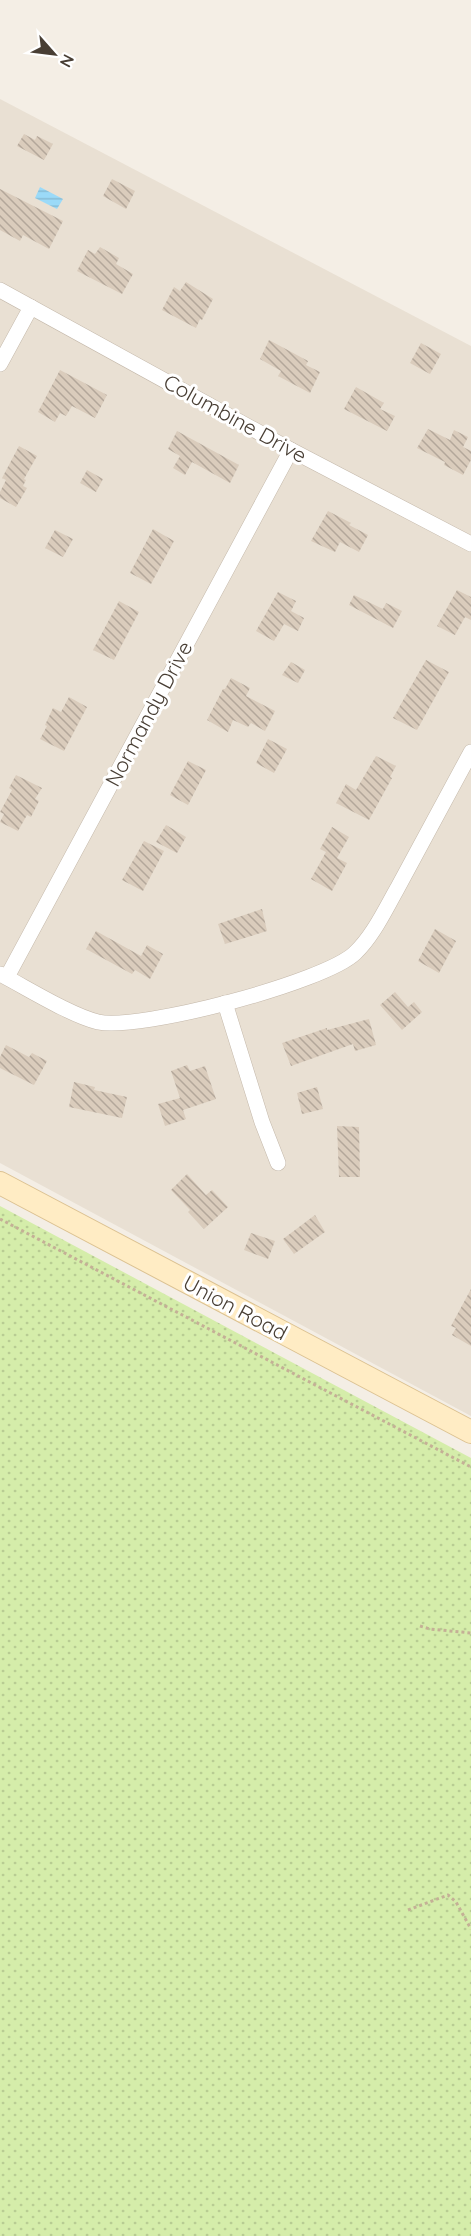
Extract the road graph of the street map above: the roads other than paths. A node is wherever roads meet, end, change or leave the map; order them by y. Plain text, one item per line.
1 (0, 291) edge
2 (31, 307) junction
3 (0, 364) edge
4 (291, 450) junction
5 (471, 544) edge
6 (471, 752) edge
7 (4, 976) edge
8 (225, 1003) junction
9 (278, 1163) dead end
10 (0, 1183) edge
11 (471, 1432) edge

1 - 2 street, Columbine Drive
2 - 3 street
2 - 4 street, Columbine Drive
4 - 5 street, Columbine Drive
4 - 7 street, Normandy Drive
6 - 8 street
7 - 8 street
8 - 9 street
10 - 11 main road, Union Road

